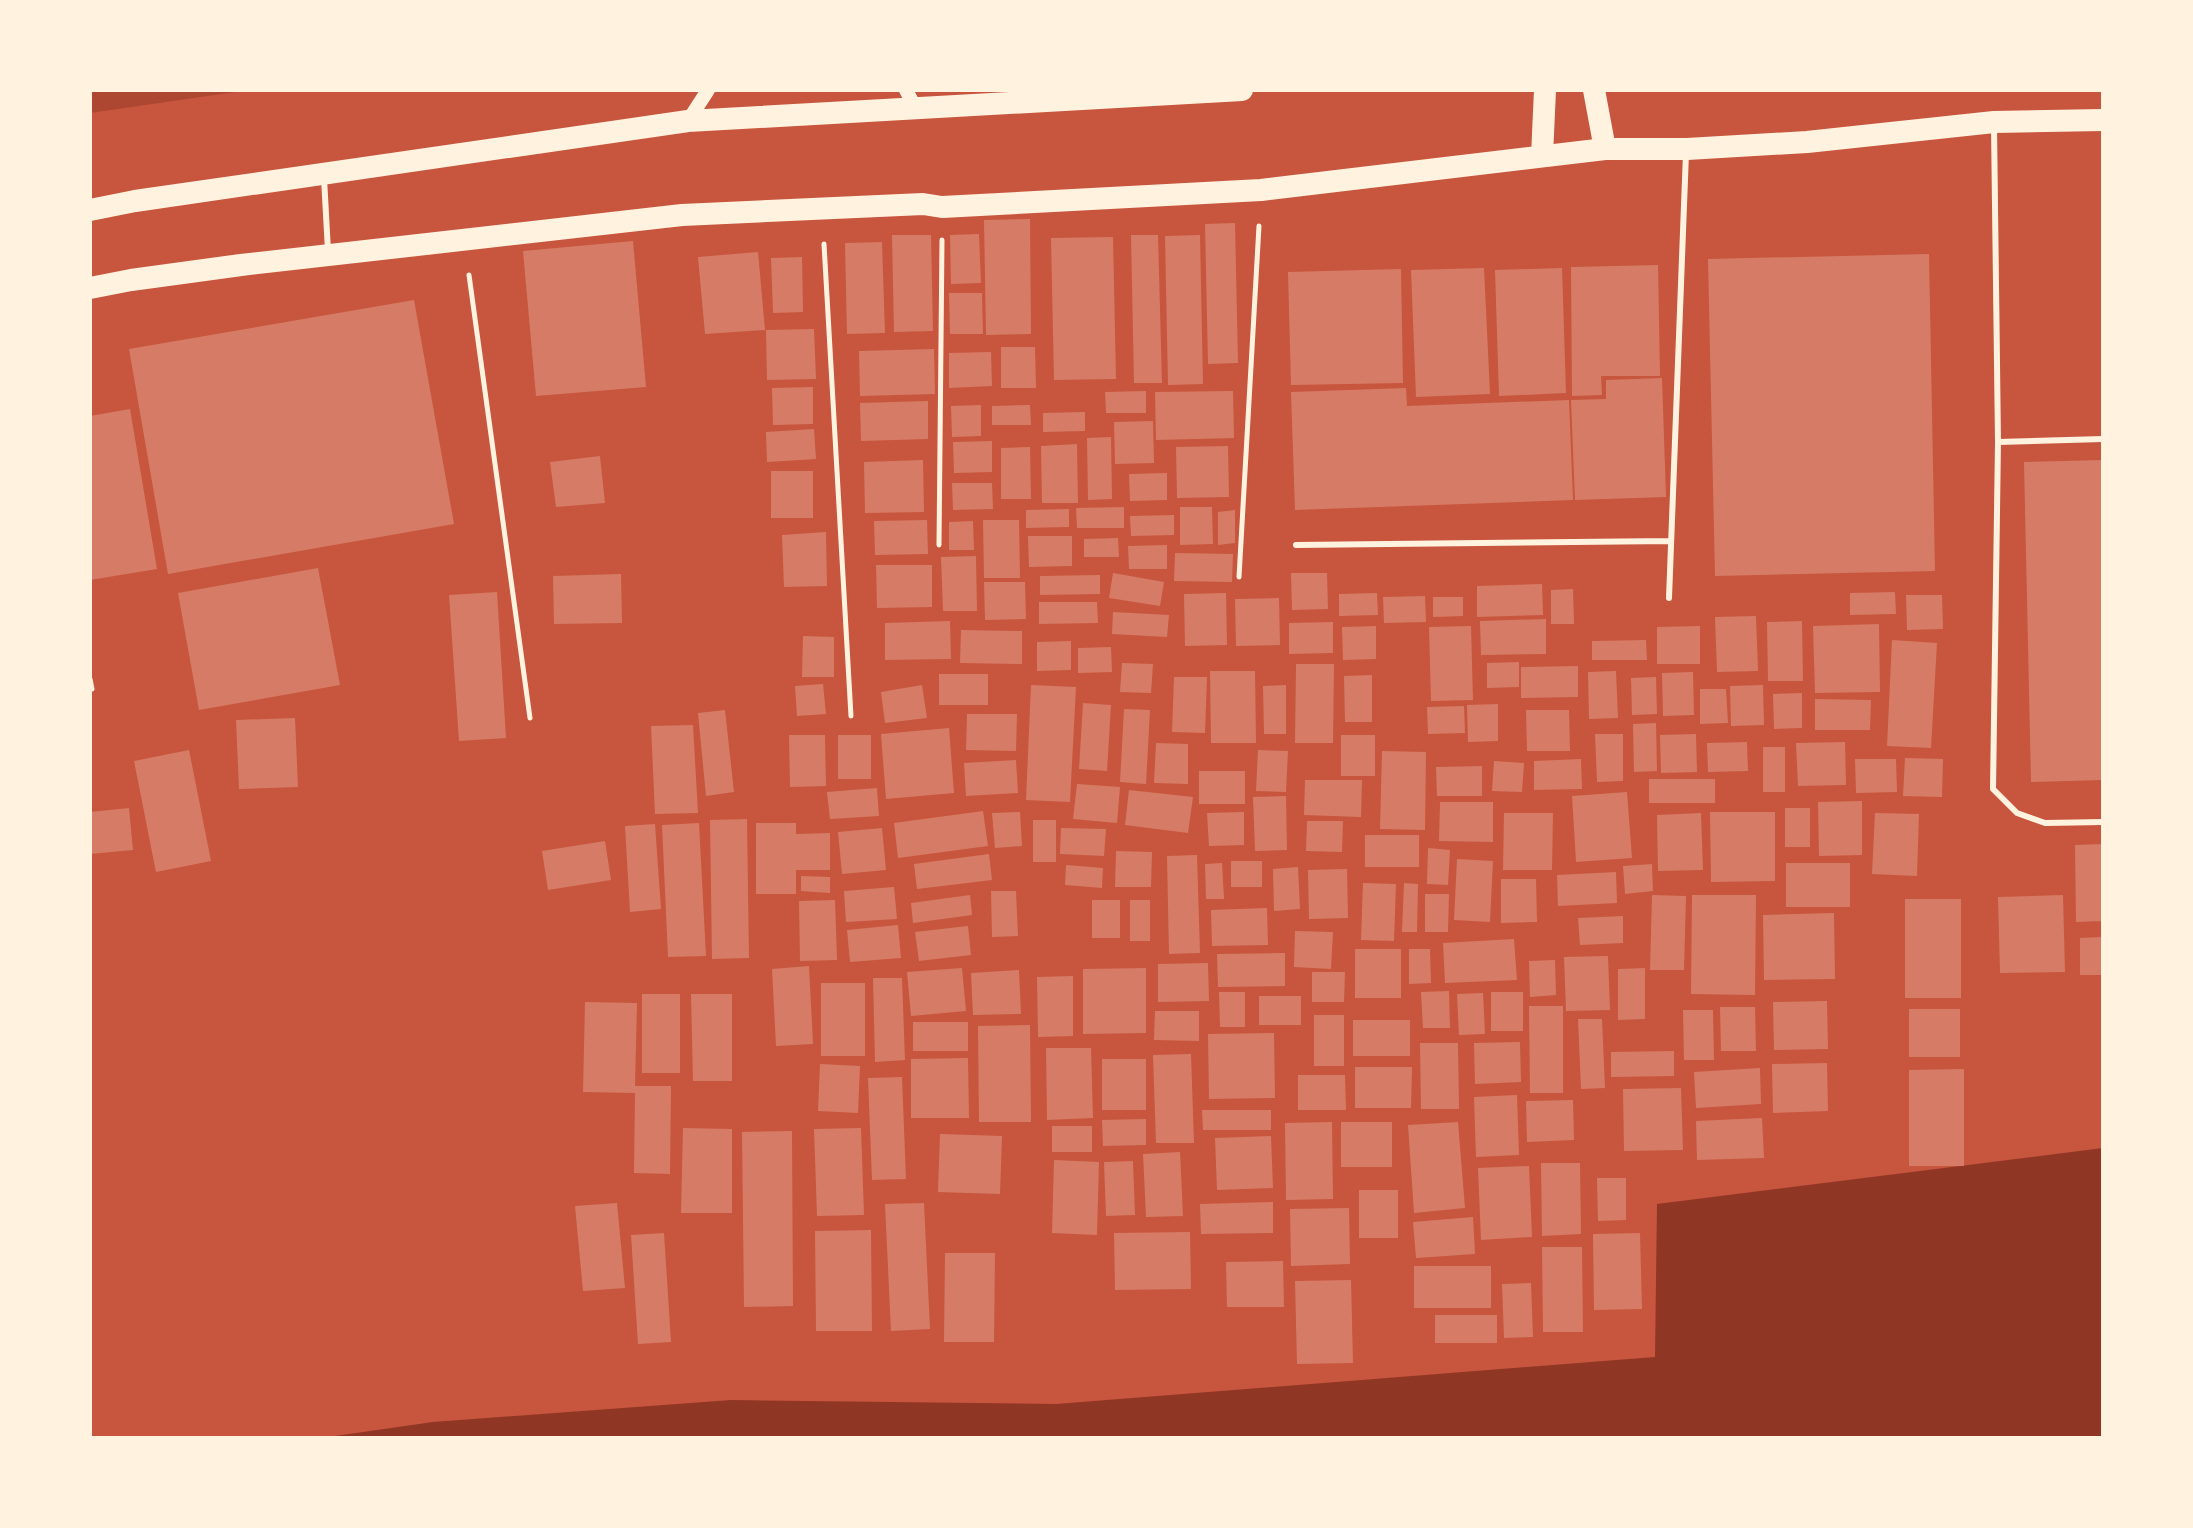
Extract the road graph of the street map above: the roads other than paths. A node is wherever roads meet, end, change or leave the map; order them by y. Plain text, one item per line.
1 (708, 90) edge
2 (1242, 90) edge
3 (1545, 90) edge
4 (1594, 90) edge
5 (911, 98) edge
6 (2103, 120) edge
7 (688, 121) junction
8 (1994, 122) junction
9 (1605, 149) junction
10 (1687, 149) junction
11 (1542, 156) junction
12 (324, 174) junction
13 (90, 210) edge
14 (328, 257) junction
15 (90, 288) edge
16 (2103, 439) edge
17 (1998, 442) junction
18 (1670, 541) junction
19 (1296, 545) dead end
20 (1669, 598) dead end
21 (2103, 822) edge

1 - 7 street
2 - 5 highway
3 - 11 highway
4 - 9 highway
5 - 7 highway
6 - 8 highway
7 - 12 highway
8 - 10 highway
8 - 17 lane
9 - 10 highway
9 - 11 highway
10 - 18 lane
11 - 14 highway
12 - 13 highway
12 - 14 lane
14 - 15 highway
16 - 17 lane
17 - 21 lane
18 - 19 lane
18 - 20 lane

